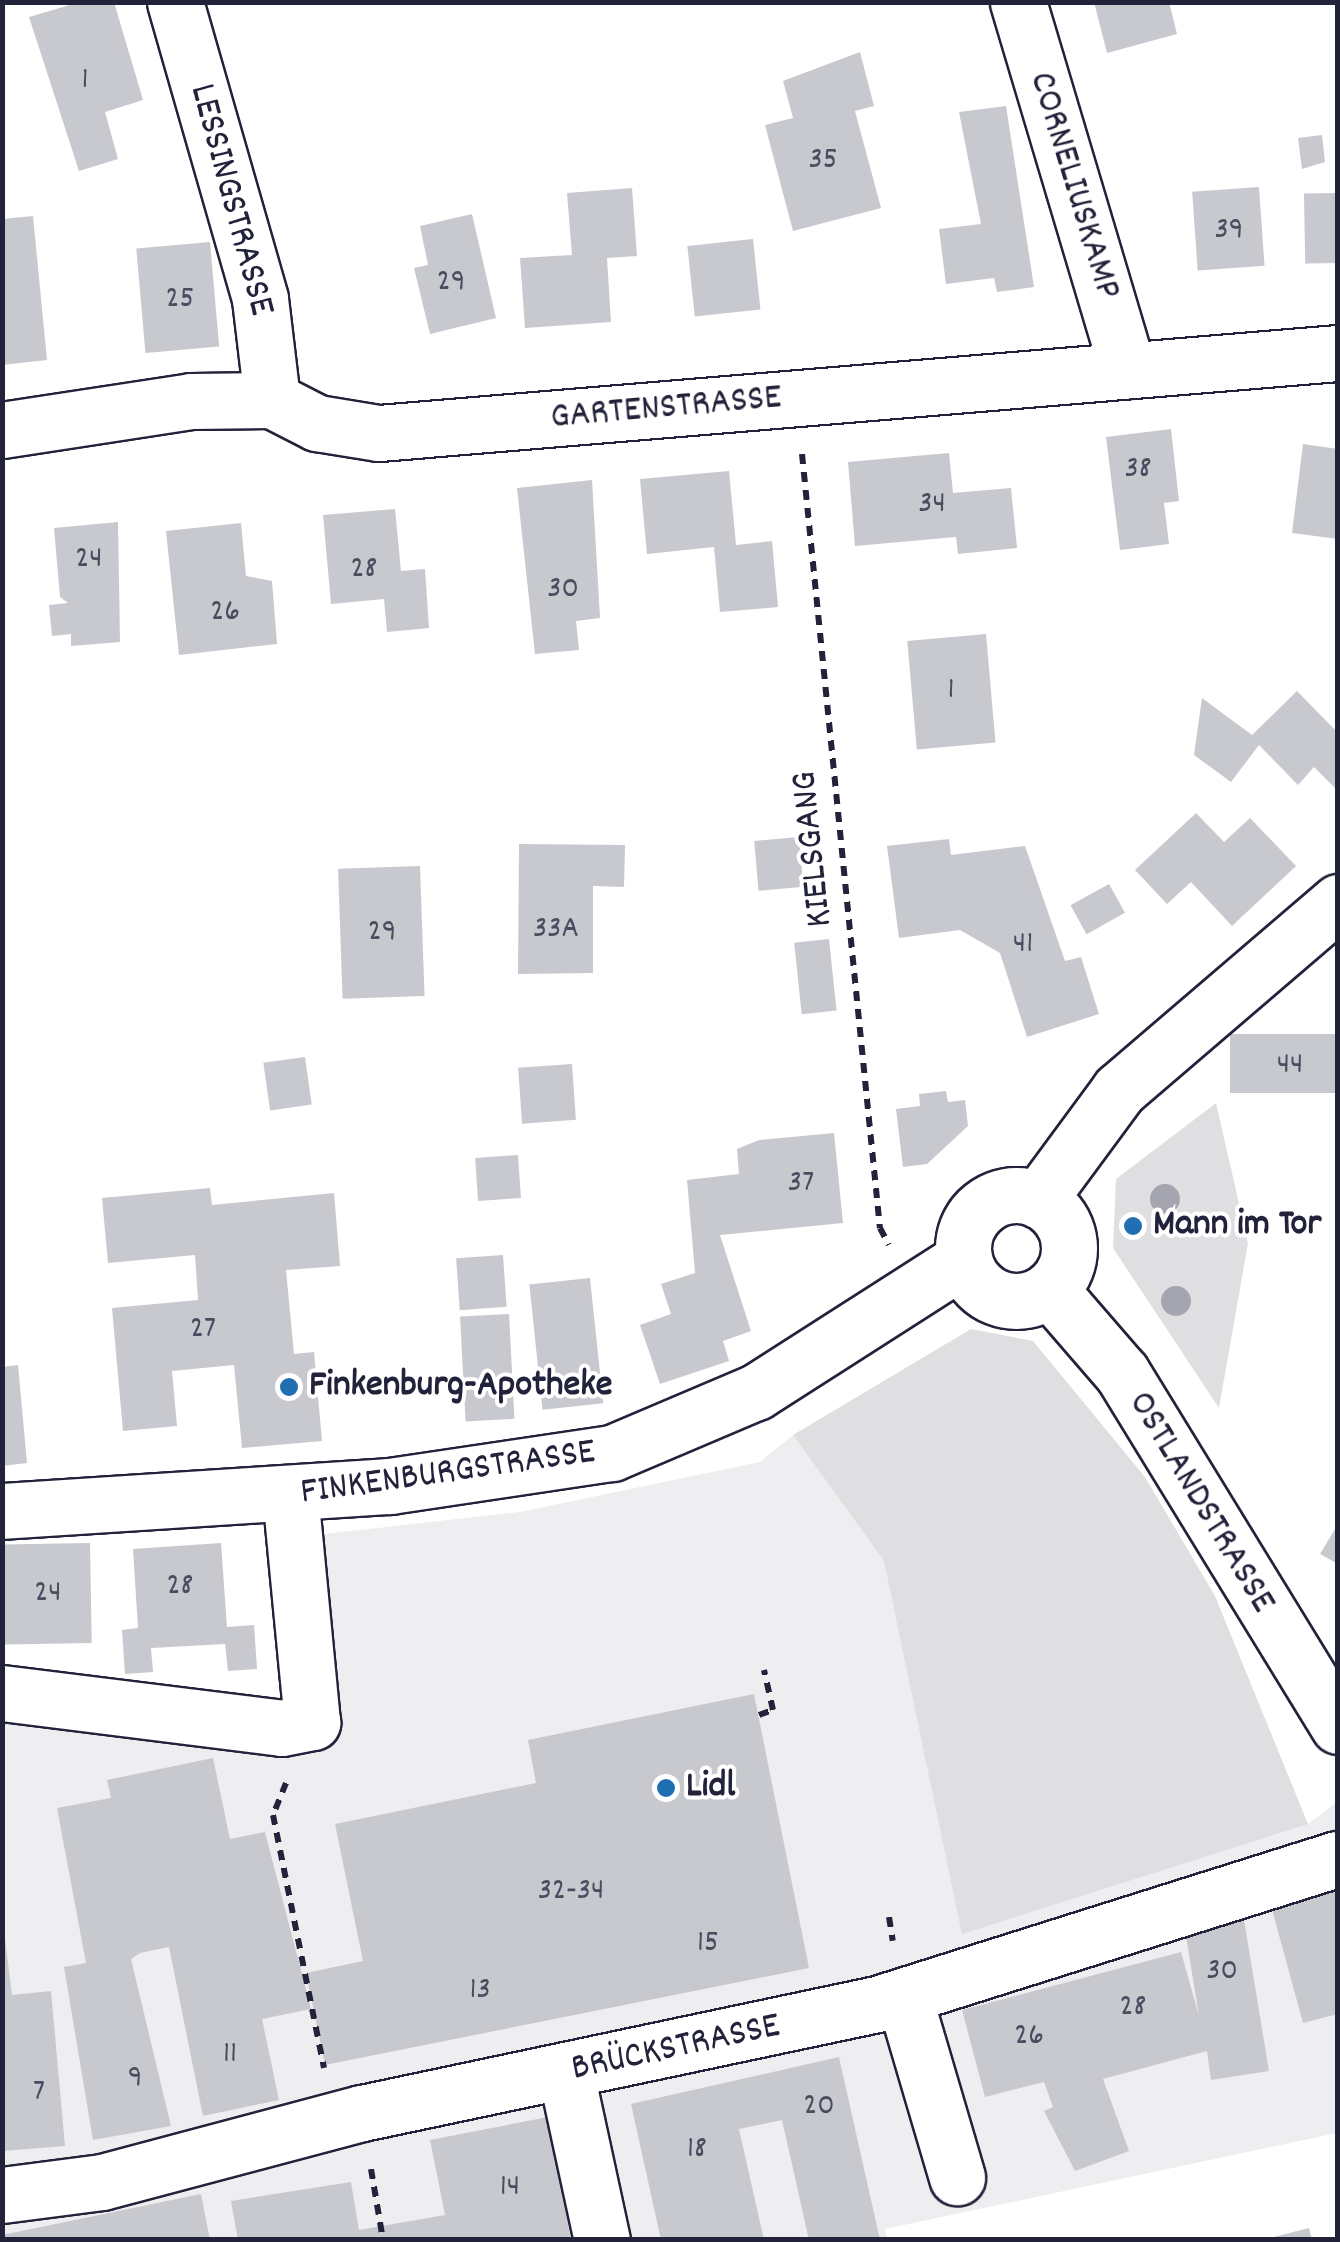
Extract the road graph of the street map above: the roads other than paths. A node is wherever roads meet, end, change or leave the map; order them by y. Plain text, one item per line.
1 (175, 2) edge
2 (1018, 2) edge
3 (1338, 353) edge
4 (1128, 370) junction
5 (272, 400) junction
6 (2, 430) edge
7 (1338, 902) edge
8 (1038, 1200) junction
9 (964, 1259) junction
10 (1050, 1290) junction
11 (290, 1496) junction
12 (2, 1511) edge
13 (2, 1693) edge
14 (1338, 1726) edge
15 (1338, 1859) edge
16 (904, 1998) junction
17 (566, 2074) junction
18 (957, 2178) dead end
19 (2, 2195) edge
20 (602, 2240) edge

1 - 5 street, LESSINGSTRASSE
2 - 4 street, CORNELIUSKAMP
3 - 4 street, GARTENSTRASSE
4 - 5 street, GARTENSTRASSE
5 - 6 street, GARTENSTRASSE
7 - 8 street
8 - 9 street
8 - 10 street
9 - 10 street
9 - 11 street, FINKENBURGSTRASSE
10 - 14 street, OSTLANDSTRASSE
11 - 12 street, FINKENBURGSTRASSE
11 - 13 street
15 - 16 street, BRÜCKSTRASSE
16 - 17 street, BRÜCKSTRASSE
16 - 18 street
17 - 19 street, BRÜCKSTRASSE
17 - 20 street

